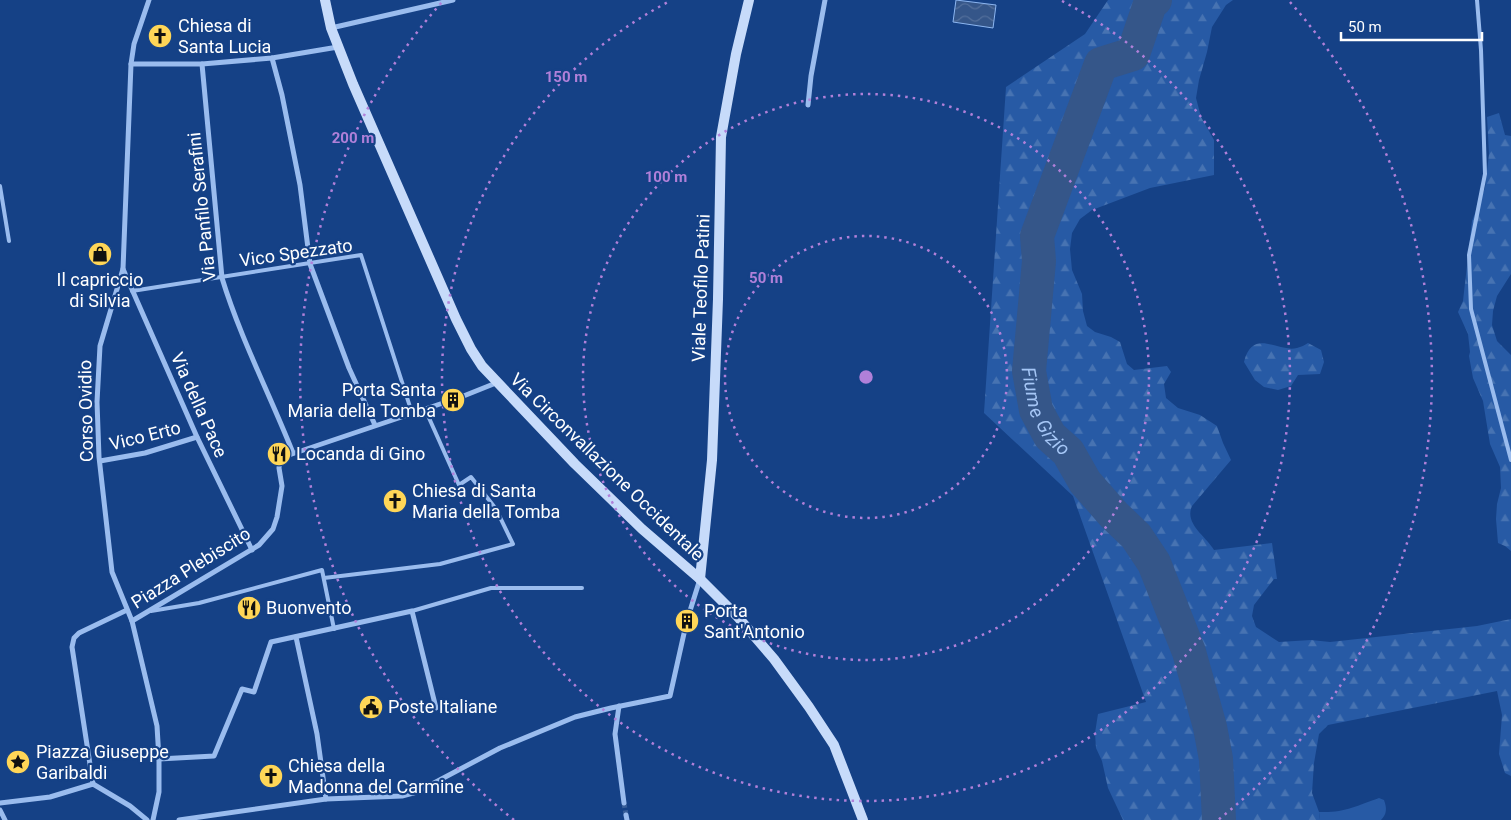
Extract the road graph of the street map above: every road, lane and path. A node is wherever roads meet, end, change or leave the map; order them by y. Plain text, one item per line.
1 (149, 0) edge
2 (325, 0) edge
3 (454, 0) edge
4 (750, 0) edge
5 (825, 0) edge
6 (1478, 0) edge
7 (331, 28) junction
8 (339, 46) junction
9 (272, 58) junction
10 (131, 64) junction
11 (202, 64) junction
12 (808, 105) dead end
13 (0, 186) edge
14 (9, 241) dead end
15 (310, 264) junction
16 (123, 269) junction
17 (222, 278) junction
18 (132, 291) junction
19 (496, 383) junction
20 (461, 397) tunnel mouth
21 (446, 402) tunnel mouth
22 (425, 409) junction
23 (412, 413) junction
24 (375, 425) junction
25 (197, 437) junction
26 (293, 453) junction
27 (1511, 460) edge
28 (100, 461) junction
29 (252, 550) junction
30 (324, 578) junction
31 (700, 579) junction
32 (582, 588) dead end
33 (127, 610) junction
34 (149, 611) junction
35 (412, 611) junction
36 (689, 614) tunnel mouth
37 (132, 621) junction
38 (334, 629) junction
39 (685, 629) tunnel mouth
40 (296, 637) junction
41 (620, 706) junction
42 (436, 708) dead end
43 (159, 758) junction
44 (93, 784) junction
45 (326, 798) junction
46 (0, 803) edge
47 (624, 803) tunnel mouth
48 (0, 810) edge
49 (5, 820) edge
50 (147, 820) edge
51 (153, 820) edge
52 (179, 820) edge
53 (863, 820) edge

1 - 10 street, Corso Ovidio
2 - 7 main road, Via Circonvallazione Occidentale
3 - 7 street
4 - 31 main road, Viale Teofilo Patini
5 - 12 street
6 - 27 lane
7 - 8 main road, Via Circonvallazione Occidentale
8 - 9 street
8 - 19 main road, Via Circonvallazione Occidentale
9 - 11 street
9 - 15 street
10 - 11 street
10 - 16 street, Corso Ovidio
11 - 17 street, Via Panfilo Serafini
13 - 14 lane
15 - 17 lane, Vico Spezzato
15 - 23 lane, Vico Spezzato
15 - 24 street
16 - 18 street, Via della Pace
16 - 28 street, Corso Ovidio
17 - 18 lane, Vico Spezzato
17 - 26 street, Via Panfilo Serafini
18 - 25 street, Via della Pace
19 - 20 street
19 - 31 main road, Via Circonvallazione Occidentale
21 - 22 street
22 - 23 street
22 - 30 lane
23 - 24 street
24 - 26 street
25 - 28 street, Vico Erto
25 - 29 street, Via della Pace
26 - 29 street, Piazza Plebiscito
28 - 33 street, Corso Ovidio
29 - 34 street, Piazza Plebiscito
30 - 34 lane
30 - 38 lane
31 - 36 street
31 - 53 main road, Via Circonvallazione Occidentale
32 - 35 lane
33 - 37 street, Corso Ovidio
33 - 44 street
34 - 37 street, Piazza Plebiscito
35 - 38 street
35 - 42 street
37 - 43 street, Corso Ovidio
38 - 40 street
39 - 41 street
40 - 43 street
40 - 45 street
41 - 45 street
41 - 47 street
43 - 51 street, Corso Ovidio
44 - 46 street
44 - 50 street
45 - 52 street
48 - 49 street

